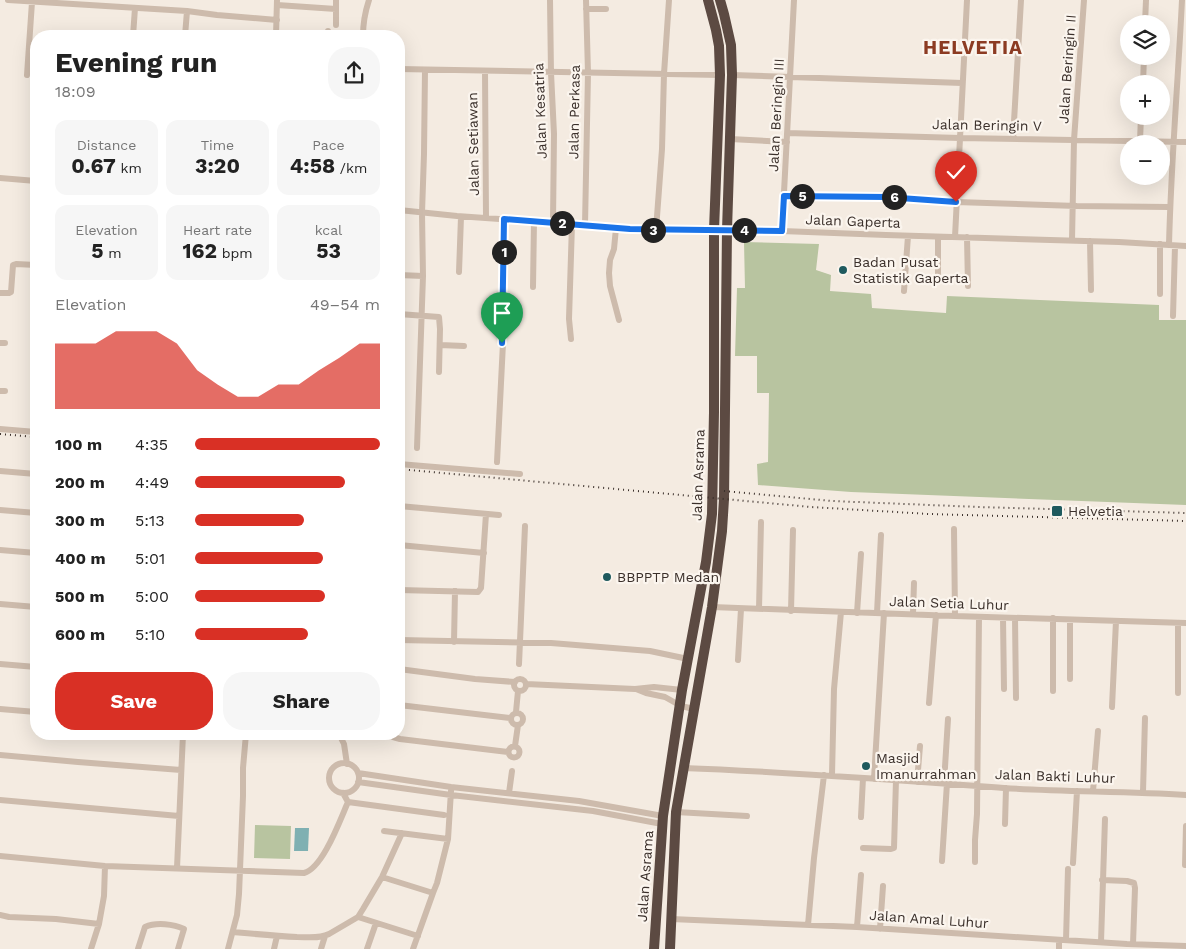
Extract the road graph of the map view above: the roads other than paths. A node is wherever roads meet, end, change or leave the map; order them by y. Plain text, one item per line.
1 (8, 0) edge
2 (336, 0) edge
3 (369, 0) edge
4 (550, 0) edge
5 (586, 0) edge
6 (669, 0) edge
7 (708, 0) edge
8 (720, 0) edge
9 (794, 0) edge
10 (967, 0) edge
11 (1021, 0) edge
12 (1084, 0) edge
13 (1146, 0) edge
14 (1182, 0) edge
15 (32, 2) junction
16 (97, 2) edge
17 (277, 3) edge
18 (135, 8) junction
19 (336, 8) junction
20 (586, 9) junction
21 (606, 9) dead end
22 (187, 11) junction
23 (1145, 15) edge
24 (277, 20) junction
25 (336, 25) dead end
26 (30, 30) edge
27 (133, 30) edge
28 (185, 30) edge
29 (276, 30) edge
30 (363, 30) edge
31 (30, 31) edge
32 (405, 69) edge
33 (424, 70) junction
34 (485, 71) junction
35 (551, 73) junction
36 (588, 74) junction
37 (664, 74) junction
38 (27, 75) dead end
39 (720, 75) junction
40 (732, 75) junction
41 (790, 77) junction
42 (962, 83) junction
43 (787, 133) junction
44 (960, 138) junction
45 (1014, 138) junction
46 (730, 139) junction
47 (1074, 140) junction
48 (1120, 141) edge
49 (787, 142) junction
50 (1170, 142) edge
51 (1174, 142) junction
52 (1186, 142) edge
53 (0, 178) edge
54 (30, 180) edge
55 (784, 196) junction
56 (956, 202) junction
57 (1072, 206) junction
58 (1169, 207) junction
59 (405, 211) edge
60 (422, 213) junction
61 (461, 216) junction
62 (486, 218) junction
63 (504, 219) junction
64 (534, 221) junction
65 (553, 222) junction
66 (572, 224) junction
67 (585, 225) junction
68 (618, 228) junction
69 (656, 230) junction
70 (714, 230) junction
71 (727, 230) junction
72 (782, 231) junction
73 (908, 236) junction
74 (938, 237) junction
75 (955, 237) junction
76 (967, 238) junction
77 (1072, 240) junction
78 (1090, 241) junction
79 (1160, 244) junction
80 (1172, 245) junction
81 (1186, 246) edge
82 (30, 265) edge
83 (459, 272) dead end
84 (405, 275) edge
85 (423, 276) junction
86 (938, 279) dead end
87 (968, 286) dead end
88 (533, 287) dead end
89 (1091, 290) dead end
90 (904, 291) dead end
91 (0, 293) edge
92 (1160, 294) dead end
93 (405, 315) edge
94 (422, 316) junction
95 (1173, 316) dead end
96 (619, 320) dead end
97 (571, 339) dead end
98 (440, 345) junction
99 (464, 346) dead end
100 (439, 372) dead end
101 (0, 429) edge
102 (30, 432) edge
103 (417, 448) dead end
104 (497, 462) dead end
105 (405, 464) edge
106 (0, 471) edge
107 (30, 474) edge
108 (520, 474) dead end
109 (405, 507) edge
110 (0, 510) edge
111 (30, 512) edge
112 (486, 514) junction
113 (499, 515) dead end
114 (761, 522) dead end
115 (525, 526) dead end
116 (954, 528) dead end
117 (793, 530) dead end
118 (881, 536) dead end
119 (405, 546) edge
120 (0, 550) edge
121 (30, 552) edge
122 (484, 553) junction
123 (861, 554) dead end
124 (914, 583) dead end
125 (405, 590) edge
126 (455, 591) junction
127 (0, 604) edge
128 (30, 607) edge
129 (712, 607) junction
130 (741, 609) junction
131 (758, 609) junction
132 (791, 610) junction
133 (841, 612) junction
134 (857, 612) junction
135 (880, 613) junction
136 (914, 614) junction
137 (936, 615) junction
138 (955, 616) junction
139 (979, 617) junction
140 (1003, 618) junction
141 (1015, 618) junction
142 (1053, 618) junction
143 (1070, 620) junction
144 (1116, 621) junction
145 (1178, 623) junction
146 (1186, 623) edge
147 (405, 640) edge
148 (454, 642) junction
149 (519, 642) junction
150 (688, 659) junction
151 (738, 660) dead end
152 (0, 664) edge
153 (519, 664) dead end
154 (30, 666) edge
155 (405, 670) edge
156 (1070, 679) dead end
157 (515, 682) junction
158 (526, 684) junction
159 (635, 689) junction
160 (667, 689) junction
161 (682, 690) junction
162 (1004, 690) dead end
163 (518, 691) junction
164 (1053, 691) dead end
165 (1178, 693) dead end
166 (665, 698) junction
167 (1016, 698) dead end
168 (929, 703) dead end
169 (405, 706) edge
170 (681, 706) junction
171 (1112, 707) dead end
172 (0, 709) edge
173 (694, 709) junction
174 (30, 712) edge
175 (516, 712) junction
176 (510, 718) junction
177 (1144, 718) dead end
178 (948, 719) dead end
179 (518, 725) junction
180 (1098, 731) dead end
181 (183, 740) edge
182 (246, 740) edge
183 (342, 740) edge
184 (405, 740) edge
185 (920, 746) dead end
186 (0, 755) edge
187 (347, 764) junction
188 (683, 768) junction
189 (181, 770) junction
190 (512, 771) dead end
191 (358, 773) junction
192 (824, 775) junction
193 (832, 775) junction
194 (863, 778) junction
195 (874, 779) junction
196 (896, 780) junction
197 (358, 782) junction
198 (917, 782) junction
199 (946, 783) junction
200 (977, 785) junction
201 (451, 787) junction
202 (1006, 788) junction
203 (1077, 791) junction
204 (1093, 791) junction
205 (1143, 792) junction
206 (343, 793) junction
207 (509, 793) junction
208 (451, 795) junction
209 (1186, 795) edge
210 (0, 800) edge
211 (348, 802) junction
212 (595, 804) junction
213 (593, 811) junction
214 (676, 812) junction
215 (444, 815) dead end
216 (179, 816) junction
217 (747, 816) dead end
218 (861, 817) dead end
219 (1105, 819) dead end
220 (663, 820) junction
221 (1005, 824) dead end
222 (1186, 826) edge
223 (384, 831) dead end
224 (402, 833) junction
225 (448, 839) junction
226 (863, 848) dead end
227 (0, 856) edge
228 (942, 861) dead end
229 (975, 862) dead end
230 (1073, 863) dead end
231 (105, 866) junction
232 (1186, 866) edge
233 (177, 868) junction
234 (1068, 869) dead end
235 (241, 872) junction
236 (860, 875) dead end
237 (382, 877) junction
238 (1102, 880) junction
239 (883, 886) dead end
240 (433, 892) junction
241 (0, 915) edge
242 (358, 917) junction
243 (671, 919) junction
244 (376, 923) junction
245 (99, 924) junction
246 (808, 925) junction
247 (857, 927) junction
248 (880, 929) junction
249 (233, 932) junction
250 (277, 936) junction
251 (325, 936) junction
252 (418, 936) junction
253 (1062, 940) junction
254 (1101, 942) junction
255 (1129, 946) edge
256 (1186, 946) edge
257 (91, 949) edge
258 (138, 949) edge
259 (178, 949) edge
260 (228, 949) edge
261 (274, 949) edge
262 (321, 949) edge
263 (367, 949) edge
264 (414, 949) edge
265 (654, 949) edge
266 (670, 949) edge
267 (1059, 949) edge

1 - 15 street
2 - 19 street
3 - 30 street
4 - 35 street, Jalan Kesatria
5 - 20 street, Jalan Perkasa
6 - 37 street
7 - 39 highway, Jalan Asrama
8 - 40 highway, Jalan Asrama
9 - 41 street, Jalan Beringin III
10 - 42 street
11 - 45 street
12 - 47 street, Jalan Beringin II
13 - 23 street
14 - 51 street
15 - 16 street
15 - 26 street
16 - 18 street
17 - 19 street
17 - 24 street
18 - 22 street
18 - 27 street
19 - 25 street
20 - 21 street
20 - 36 street, Jalan Perkasa
22 - 24 street
22 - 28 street
24 - 29 street
31 - 38 street
32 - 33 street
33 - 34 street
33 - 60 street
34 - 35 street
34 - 62 street, Jalan Setiawan
35 - 36 street
35 - 65 street, Jalan Kesatria
36 - 37 street
36 - 67 street, Jalan Perkasa
37 - 39 street
37 - 69 street
39 - 70 highway, Jalan Asrama
40 - 41 street
40 - 46 highway, Jalan Asrama
41 - 42 street
41 - 43 street, Jalan Beringin III
42 - 44 street
43 - 44 street, Jalan Beringin V
43 - 49 street, Jalan Beringin III
44 - 45 street, Jalan Beringin V
44 - 56 street
45 - 47 street, Jalan Beringin V
46 - 49 street
46 - 71 highway, Jalan Asrama
47 - 48 street, Jalan Beringin V
47 - 57 street, Jalan Beringin II
49 - 55 street, Jalan Beringin III
50 - 51 street, Jalan Beringin V
51 - 52 street, Jalan Beringin V
51 - 58 street
53 - 54 street
55 - 56 street
55 - 72 street, Jalan Beringin III
56 - 57 street
56 - 75 street
57 - 58 street
57 - 77 street, Jalan Beringin II
58 - 80 street
59 - 60 street, Jalan Gaperta
60 - 61 street, Jalan Gaperta
60 - 85 street
61 - 62 street, Jalan Gaperta
61 - 83 street
62 - 63 street, Jalan Gaperta
63 - 64 street, Jalan Gaperta
63 - 104 street
64 - 65 street, Jalan Gaperta
64 - 88 street
65 - 66 street, Jalan Gaperta
66 - 67 street, Jalan Gaperta
66 - 97 street
67 - 68 street, Jalan Gaperta
68 - 69 street, Jalan Gaperta
68 - 96 street
69 - 70 street, Jalan Gaperta
70 - 71 street, Jalan Gaperta
70 - 150 highway, Jalan Asrama
71 - 72 street, Jalan Gaperta
71 - 129 highway, Jalan Asrama
72 - 73 street, Jalan Gaperta
73 - 74 street, Jalan Gaperta
73 - 90 street
74 - 75 street, Jalan Gaperta
74 - 86 street
75 - 76 street, Jalan Gaperta
76 - 77 street, Jalan Gaperta
76 - 87 street
77 - 78 street, Jalan Gaperta
78 - 79 street, Jalan Gaperta
78 - 89 street
79 - 80 street, Jalan Gaperta
79 - 92 street
80 - 81 street, Jalan Gaperta
80 - 95 street
82 - 91 street
84 - 85 street
85 - 94 street
93 - 94 street
94 - 98 street
94 - 103 street
98 - 99 street
98 - 100 street
101 - 102 street
105 - 108 street
106 - 107 street
109 - 112 street
110 - 111 street
112 - 113 street
112 - 122 street
114 - 131 street
115 - 149 street
116 - 138 street
117 - 132 street
118 - 135 street
119 - 122 street
120 - 121 street
122 - 126 street
123 - 134 street
124 - 136 street
125 - 126 street
126 - 148 street
127 - 128 street
129 - 130 street, Jalan Setia Luhur
129 - 173 highway, Jalan Asrama
130 - 131 street, Jalan Setia Luhur
130 - 151 street
131 - 132 street, Jalan Setia Luhur
132 - 133 street, Jalan Setia Luhur
133 - 134 street, Jalan Setia Luhur
133 - 193 street
134 - 135 street, Jalan Setia Luhur
135 - 136 street, Jalan Setia Luhur
135 - 195 street
136 - 137 street, Jalan Setia Luhur
137 - 138 street, Jalan Setia Luhur
137 - 168 street
138 - 139 street, Jalan Setia Luhur
139 - 140 street, Jalan Setia Luhur
139 - 200 street
140 - 141 street, Jalan Setia Luhur
140 - 162 street
141 - 142 street, Jalan Setia Luhur
141 - 167 street
142 - 143 street, Jalan Setia Luhur
142 - 164 street
143 - 144 street, Jalan Setia Luhur
143 - 156 street
144 - 145 street, Jalan Setia Luhur
144 - 171 street
145 - 146 street, Jalan Setia Luhur
145 - 165 street
147 - 148 street
148 - 149 street
149 - 150 street
149 - 153 street
150 - 161 highway, Jalan Asrama
152 - 154 street
155 - 157 street
157 - 158 street
157 - 163 street
158 - 159 street
158 - 163 street
159 - 160 street
159 - 166 street
160 - 161 street
160 - 166 street
161 - 170 highway, Jalan Asrama
163 - 175 street
166 - 170 street
169 - 176 street
170 - 173 street
170 - 220 highway, Jalan Asrama
172 - 174 street
173 - 188 highway, Jalan Asrama
175 - 176 street
175 - 179 street
176 - 179 street
177 - 205 street
178 - 199 street
179 - 184 street
180 - 204 street
181 - 189 street
182 - 235 street
183 - 187 street
185 - 198 street
186 - 189 street
187 - 191 street
187 - 206 street
188 - 192 street, Jalan Bakti Luhur
188 - 214 highway, Jalan Asrama
189 - 216 street
190 - 207 street
191 - 197 street
191 - 201 street
192 - 193 street, Jalan Bakti Luhur
192 - 246 street
193 - 194 street, Jalan Bakti Luhur
194 - 195 street, Jalan Bakti Luhur
194 - 218 street
195 - 196 street, Jalan Bakti Luhur
196 - 198 street, Jalan Bakti Luhur
196 - 226 street
197 - 206 street
197 - 208 street
198 - 199 street, Jalan Bakti Luhur
199 - 200 street, Jalan Bakti Luhur
199 - 228 street
200 - 202 street, Jalan Bakti Luhur
200 - 229 street
201 - 207 street
201 - 208 street
202 - 203 street, Jalan Bakti Luhur
202 - 221 street
203 - 204 street, Jalan Bakti Luhur
203 - 230 street
204 - 205 street, Jalan Bakti Luhur
205 - 209 street, Jalan Bakti Luhur
206 - 211 street
207 - 212 street
208 - 213 street
208 - 225 street
210 - 216 street
211 - 215 street
211 - 235 street
212 - 213 street
212 - 220 street
213 - 220 street
214 - 217 street
214 - 243 highway, Jalan Asrama
216 - 233 street
219 - 238 street
220 - 265 highway, Jalan Asrama
222 - 232 street
223 - 224 street
224 - 225 street
224 - 237 street
225 - 240 street
227 - 231 street
231 - 233 street
231 - 245 street
233 - 235 street
234 - 253 street
235 - 249 street
236 - 247 street
237 - 240 street
237 - 242 street
238 - 254 street
238 - 255 street
239 - 248 street
240 - 252 street
241 - 245 street
242 - 244 street
242 - 251 street
243 - 246 street, Jalan Amal Luhur
243 - 266 highway, Jalan Asrama
244 - 252 street
244 - 263 street
245 - 257 street
246 - 247 street, Jalan Amal Luhur
247 - 248 street, Jalan Amal Luhur
248 - 253 street, Jalan Amal Luhur
249 - 250 street
249 - 260 street
250 - 251 street
250 - 261 street
251 - 262 street
252 - 264 street
253 - 254 street, Jalan Amal Luhur
253 - 267 street
254 - 255 street, Jalan Amal Luhur
255 - 256 street, Jalan Amal Luhur
258 - 259 street

